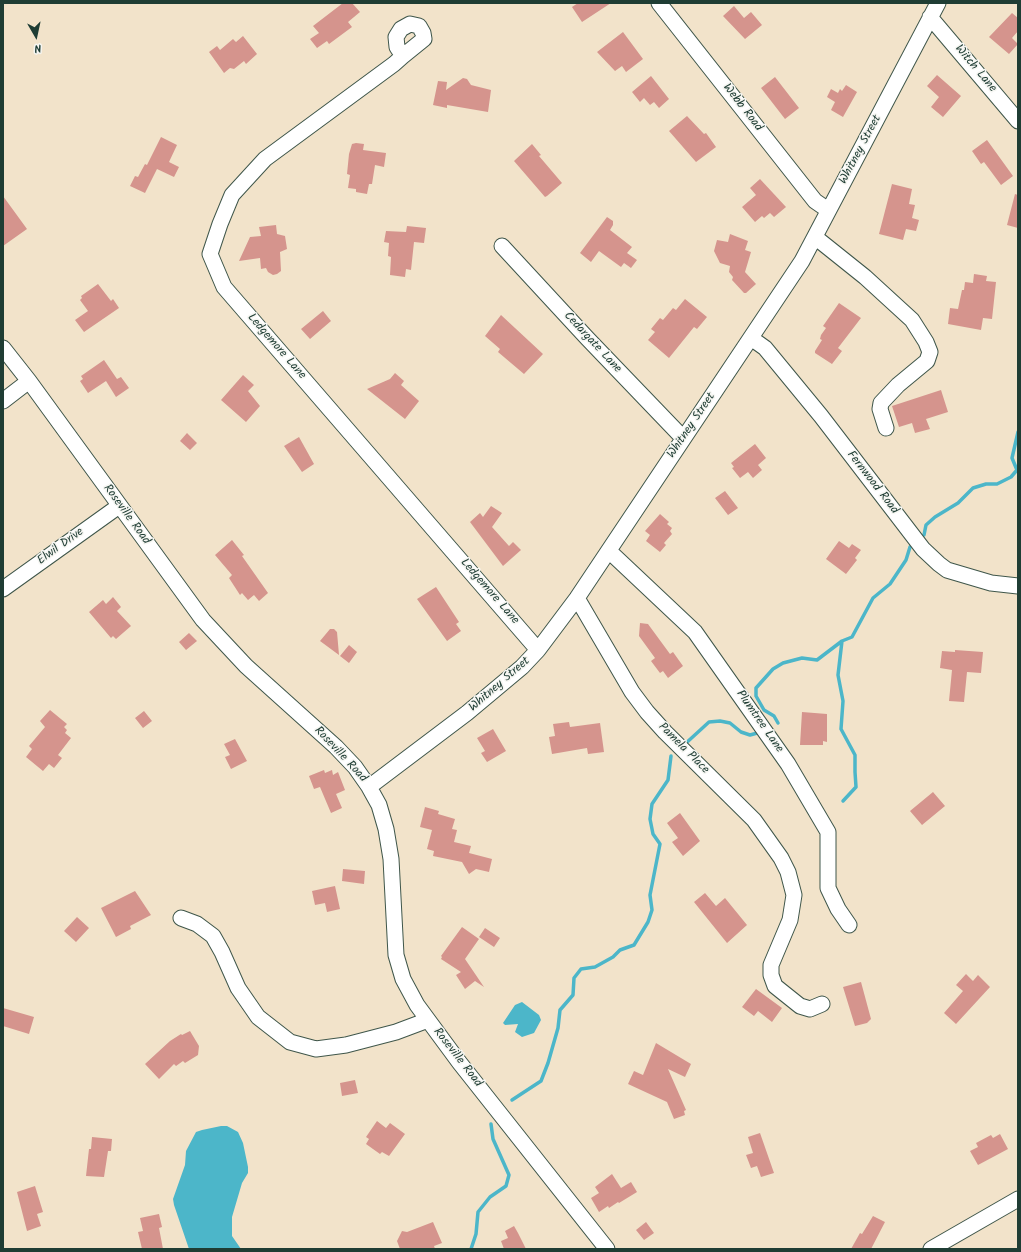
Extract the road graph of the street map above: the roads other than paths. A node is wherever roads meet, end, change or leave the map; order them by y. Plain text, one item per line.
1 (659, 3) edge
2 (938, 3) edge
3 (930, 17) junction
4 (403, 56) dead end
5 (1018, 121) edge
6 (828, 210) junction
7 (815, 237) junction
8 (502, 246) dead end
9 (751, 338) junction
10 (3, 348) edge
11 (29, 381) junction
12 (3, 401) edge
13 (886, 428) dead end
14 (683, 438) junction
15 (119, 506) junction
16 (609, 551) junction
17 (1018, 586) edge
18 (3, 589) edge
19 (577, 598) junction
20 (538, 650) junction
21 (369, 787) junction
22 (181, 918) dead end
23 (849, 924) dead end
24 (822, 1004) dead end
25 (428, 1020) junction
26 (1018, 1199) edge
27 (607, 1249) edge
28 (931, 1249) edge

1 - 6 street, Webb Road
2 - 3 street, Whitney Street
3 - 5 street, Witch Lane
3 - 6 street, Whitney Street
4 - 20 street, Ledgemore Lane
6 - 7 street, Whitney Street
7 - 9 street, Whitney Street
7 - 13 street
8 - 14 street, Cedargate Lane
9 - 14 street, Whitney Street
9 - 17 street, Fernwood Road
10 - 11 street, Roseville Road
11 - 12 street
11 - 15 street, Roseville Road
14 - 16 street, Whitney Street
15 - 18 street, Elwil Drive
15 - 21 street, Roseville Road
16 - 19 street, Whitney Street
16 - 23 street, Plumtree Lane
19 - 20 street, Whitney Street
19 - 24 street, Pamela Place
20 - 21 street, Whitney Street
21 - 25 street, Roseville Road
22 - 25 street
25 - 27 street, Roseville Road
26 - 28 street

